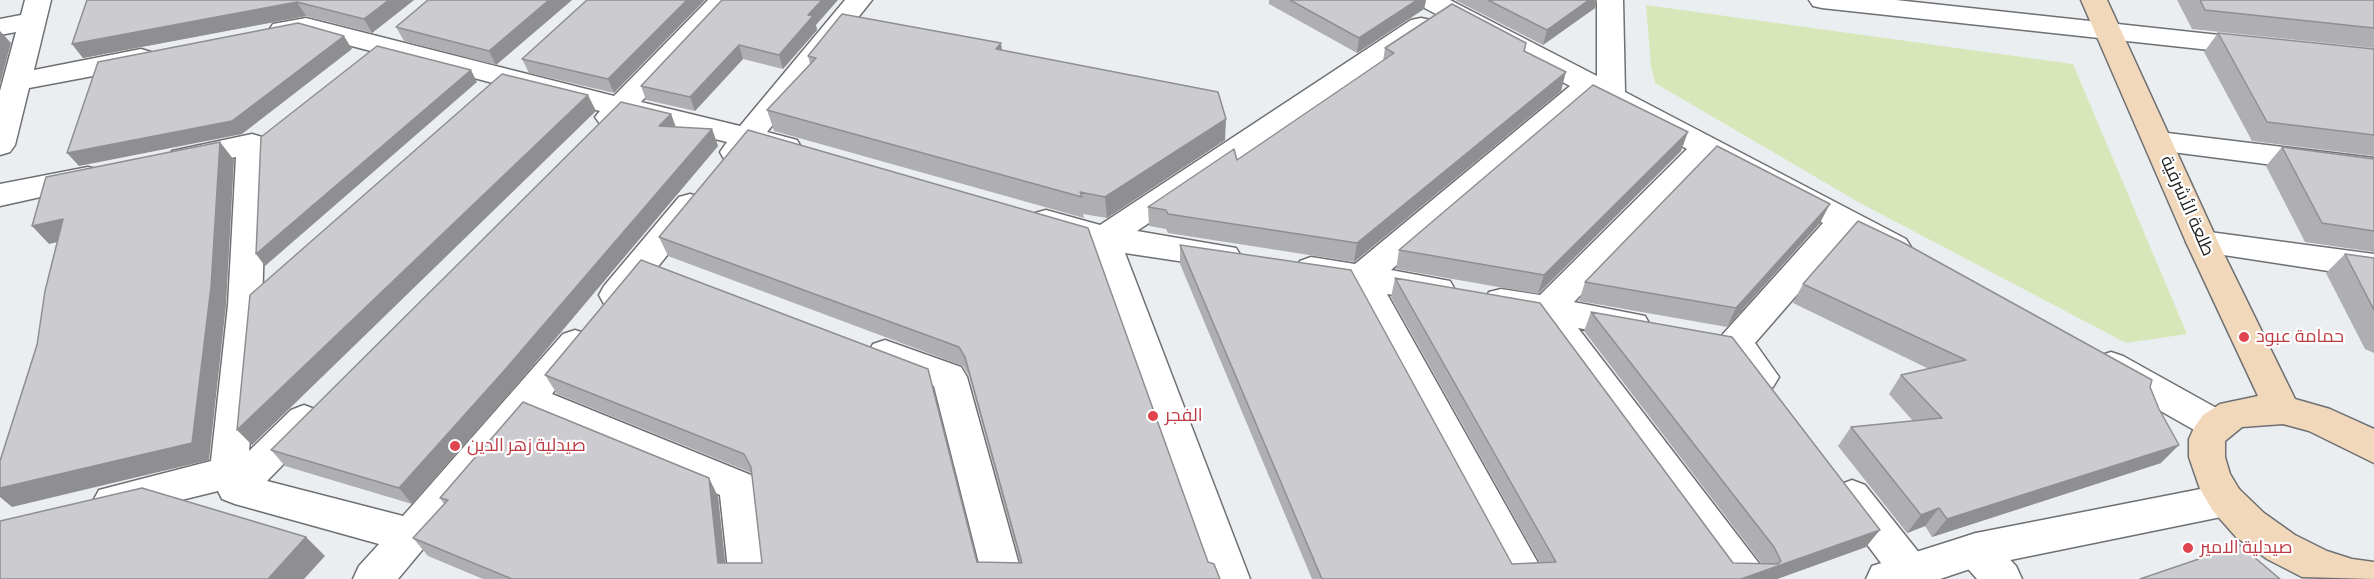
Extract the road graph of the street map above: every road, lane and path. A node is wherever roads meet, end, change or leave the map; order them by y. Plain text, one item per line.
1 (723, 0) edge
2 (859, 0) edge
3 (1610, 0) edge
4 (1822, 0) edge
5 (2094, 0) edge
6 (1438, 4) edge
7 (35, 10) edge
8 (407, 22) edge
9 (0, 27) edge
10 (2106, 32) junction
11 (260, 35) edge
12 (379, 45) junction
13 (2281, 49) edge
14 (167, 53) edge
15 (524, 58) edge
16 (352, 66) edge
17 (500, 77) junction
18 (16, 82) junction
19 (1601, 90) junction
20 (474, 101) edge
21 (622, 105) junction
22 (749, 136) junction
23 (588, 138) edge
24 (0, 142) edge
25 (2159, 142) junction
26 (1707, 146) junction
27 (817, 156) edge
28 (149, 165) edge
29 (2374, 168) edge
30 (114, 172) edge
31 (0, 195) edge
32 (1024, 215) edge
33 (1845, 219) junction
34 (1104, 238) junction
35 (2202, 242) junction
36 (1917, 259) edge
37 (643, 262) junction
38 (2374, 266) edge
39 (676, 274) edge
40 (1361, 277) junction
41 (272, 281) edge
42 (245, 305) junction
43 (1546, 310) junction
44 (1664, 331) edge
45 (851, 340) edge
46 (2082, 351) edge
47 (328, 397) edge
48 (528, 400) junction
49 (1779, 400) edge
50 (2283, 410) junction
51 (2216, 425) junction
52 (2374, 448) edge
53 (1830, 467) edge
54 (232, 481) junction
55 (2226, 500) junction
56 (80, 509) edge
57 (409, 535) junction
58 (1976, 550) junction
59 (1898, 575) edge
60 (2359, 578) edge
61 (373, 579) edge
62 (749, 579) edge
63 (1003, 579) edge
64 (1230, 579) edge
65 (1527, 579) edge
66 (1747, 579) edge
67 (2002, 579) edge

1 - 21 street
2 - 22 street
3 - 19 street
4 - 10 street
5 - 10 main road, طلعة الأشرفية
6 - 19 street
6 - 34 street
7 - 9 street
7 - 18 street
8 - 12 street
10 - 13 street
10 - 25 main road, طلعة الأشرفية
11 - 12 street
12 - 16 street
12 - 17 street
14 - 18 street
15 - 17 street
17 - 20 street
17 - 21 street
18 - 24 street
19 - 26 street
19 - 40 street
21 - 22 street
21 - 23 street
22 - 27 street
22 - 37 street
25 - 29 street
25 - 35 main road, طلعة الأشرفية
26 - 33 street
26 - 43 street
28 - 42 street
30 - 31 street
32 - 34 street
33 - 36 street
33 - 49 street
34 - 40 street
34 - 64 street
35 - 38 street
35 - 50 main road, طلعة الأشرفية
37 - 39 street
37 - 48 street
40 - 43 street
40 - 65 street
41 - 42 street
42 - 54 street
43 - 44 street
43 - 66 street
45 - 63 street
46 - 51 street
47 - 54 street
48 - 57 street
48 - 62 street
50 - 51 main road
50 - 52 main road
51 - 55 main road
53 - 59 street
54 - 56 street
54 - 57 street
55 - 58 street
55 - 60 main road
57 - 61 street
58 - 59 street
58 - 67 street

